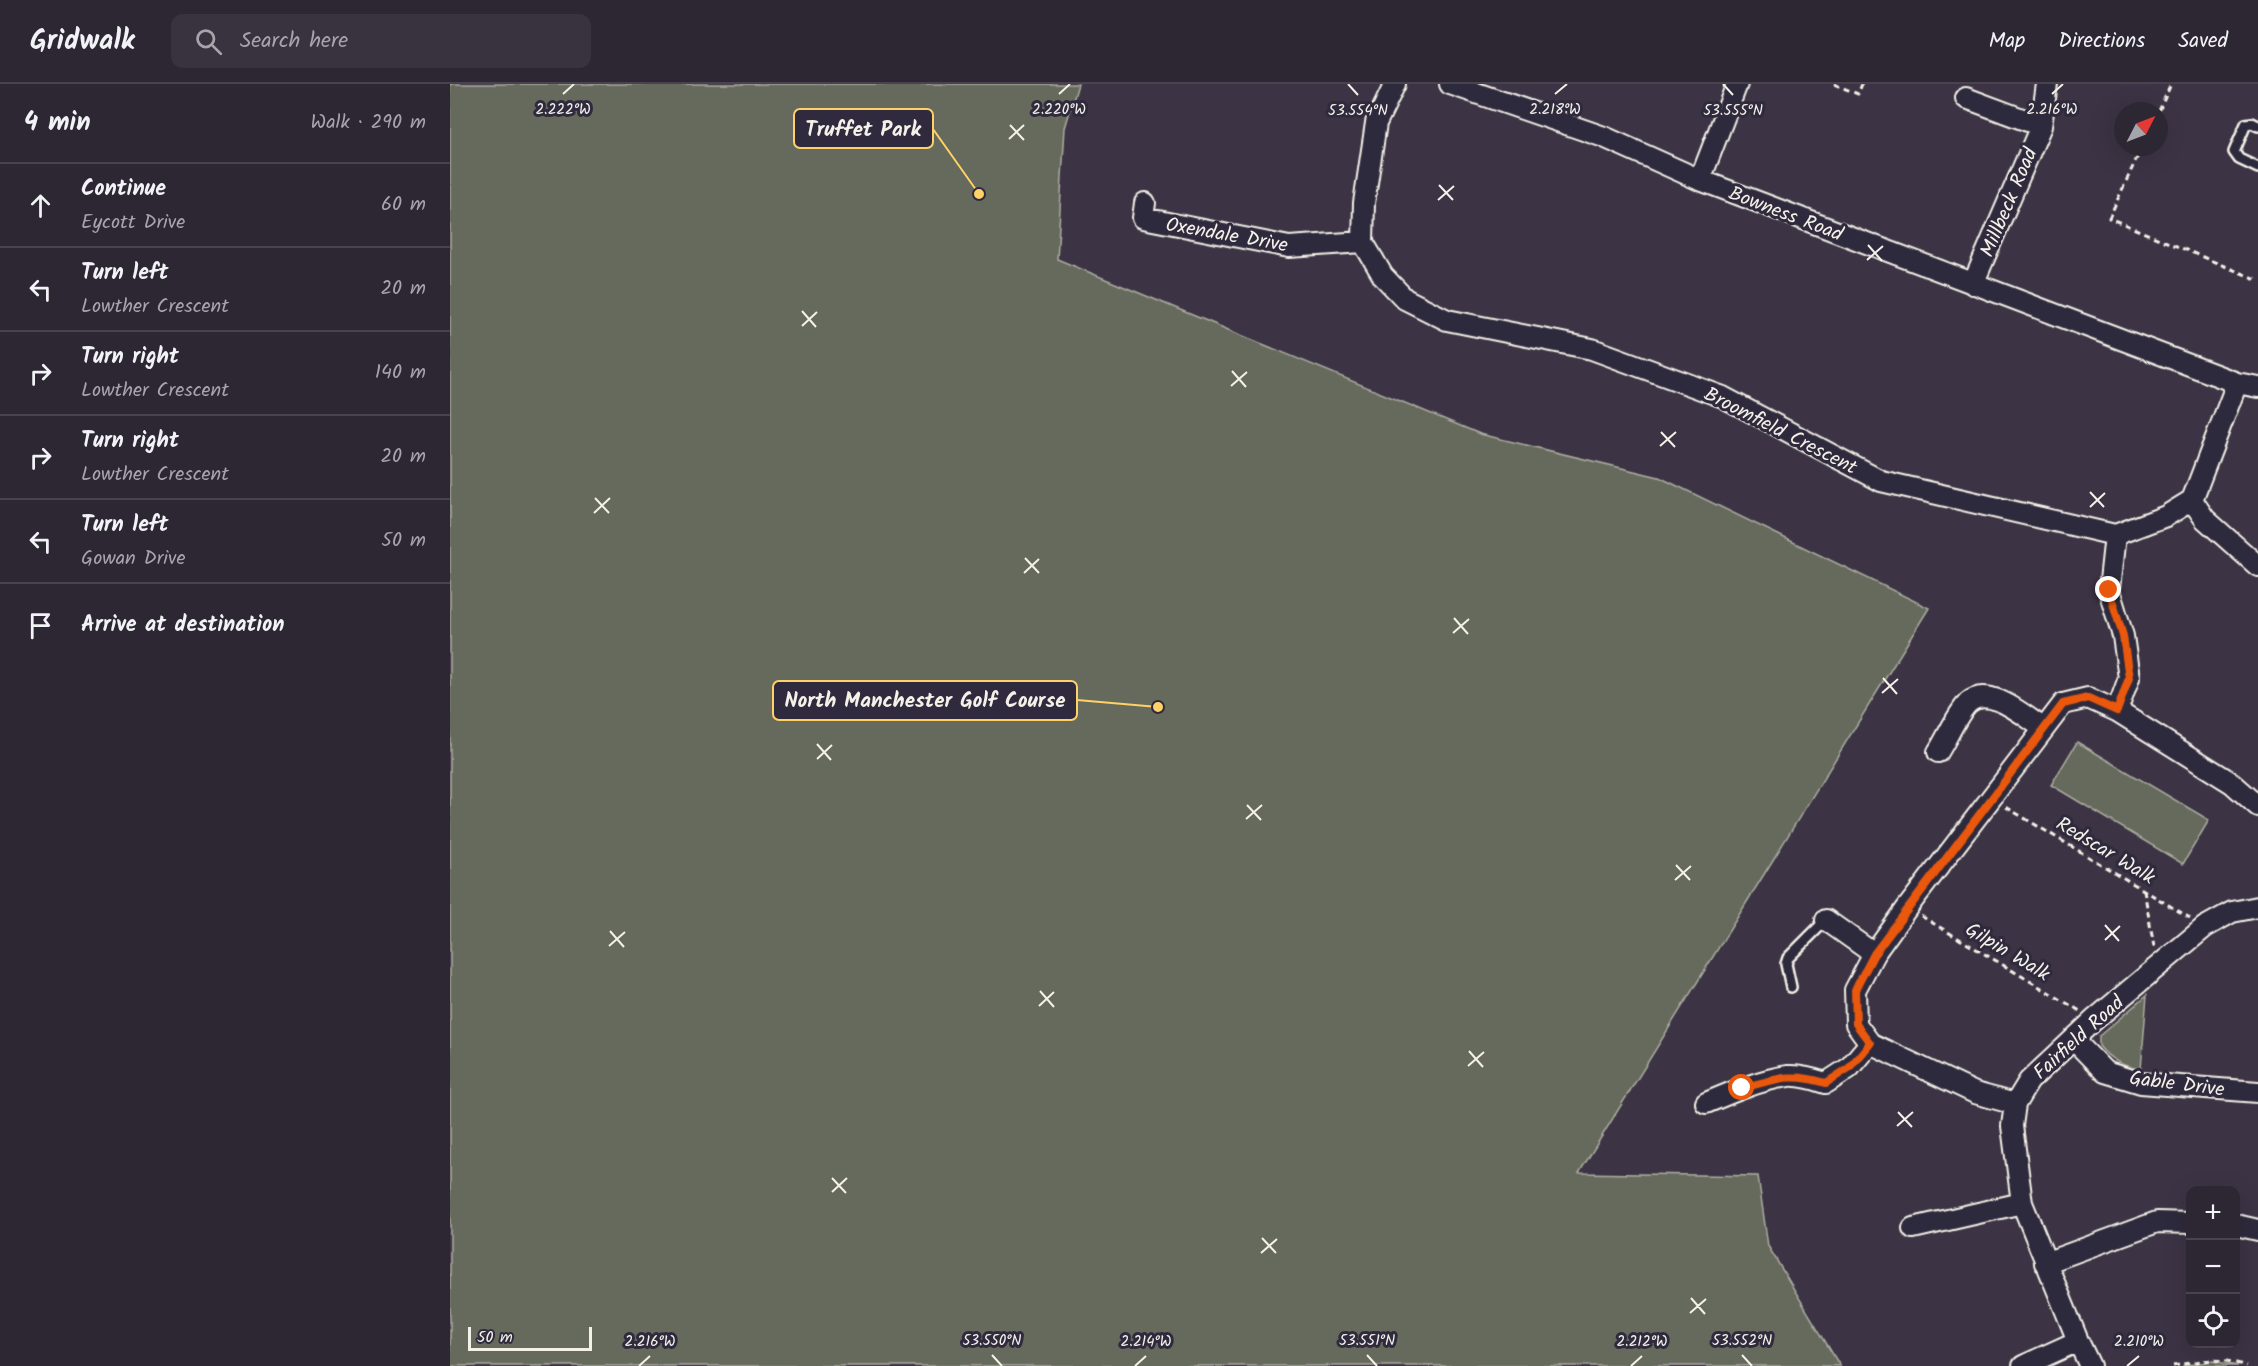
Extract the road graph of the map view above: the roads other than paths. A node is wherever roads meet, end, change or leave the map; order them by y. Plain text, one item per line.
1 (1395, 84) edge
2 (1450, 84) edge
3 (1737, 84) edge
4 (2047, 84) edge
5 (1966, 98) dead end
6 (2041, 126) junction
7 (2258, 126) edge
8 (2258, 168) edge
9 (1700, 180) junction
10 (1145, 203) dead end
11 (1363, 242) junction
12 (1973, 284) junction
13 (2237, 384) junction
14 (2258, 387) edge
15 (2192, 500) junction
16 (2115, 535) junction
17 (2258, 566) edge
18 (2117, 711) junction
19 (2043, 728) junction
20 (1938, 752) dead end
21 (2258, 806) edge
22 (2258, 907) edge
23 (1826, 920) joint
24 (1874, 954) junction
25 (1791, 987) dead end
26 (2074, 1040) junction
27 (1870, 1043) junction
28 (2258, 1092) edge
29 (1706, 1103) dead end
30 (2015, 1104) junction
31 (2022, 1203) junction
32 (2186, 1223) edge
33 (2240, 1226) edge
34 (1913, 1228) dead end
35 (2258, 1230) edge
36 (2045, 1263) junction
37 (2078, 1341) junction
38 (2023, 1366) edge
39 (2090, 1366) edge

1 - 11 street
2 - 9 street, Bowness Road
3 - 9 street
4 - 6 street, Millbeck Road
5 - 6 street
6 - 12 street, Millbeck Road
7 - 8 lane
9 - 12 street, Bowness Road
10 - 11 street, Oxendale Drive
11 - 16 street, Broomfield Crescent
12 - 13 street, Bowness Road
13 - 14 street, Bowness Road
13 - 15 street
15 - 16 street
15 - 17 street
16 - 18 street
18 - 19 street
18 - 21 street
19 - 20 street
19 - 24 street
22 - 26 street, Fairfield Road
23 - 24 street
23 - 25 lane
24 - 27 street
26 - 28 street, Gable Drive
26 - 30 street, Fairfield Road
27 - 29 street
27 - 30 street
30 - 31 street, Fairfield Road
31 - 34 street
31 - 36 street, Fairfield Road
32 - 36 street
33 - 35 street
36 - 37 street, Fairfield Road
37 - 38 street
37 - 39 street, Fairfield Road

